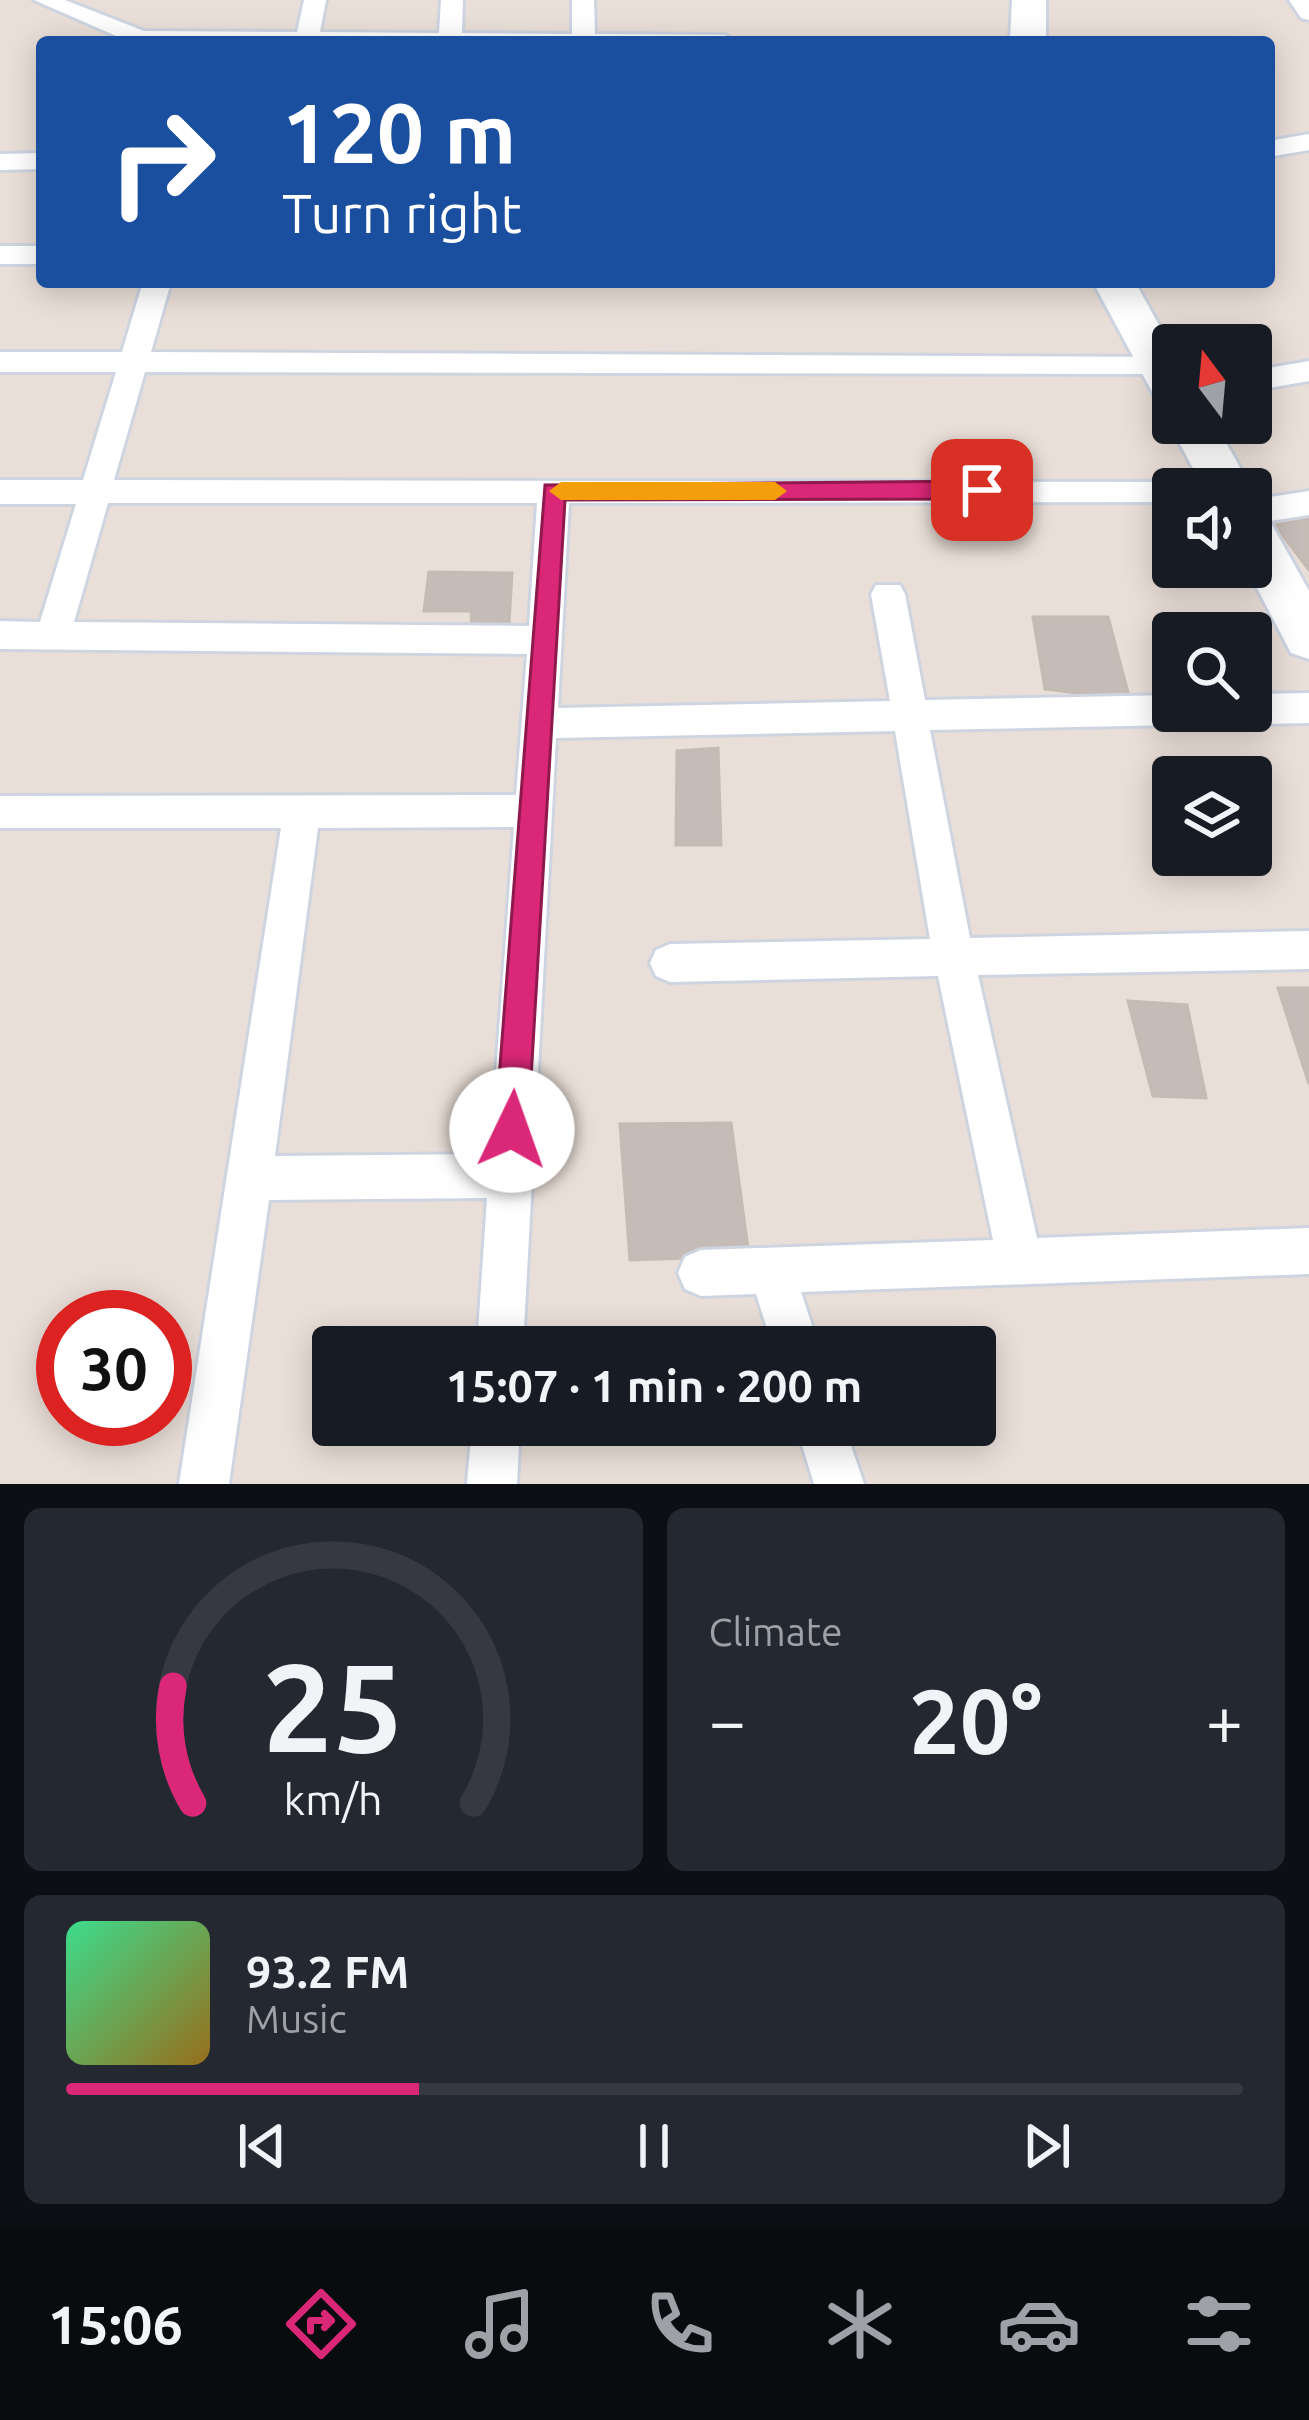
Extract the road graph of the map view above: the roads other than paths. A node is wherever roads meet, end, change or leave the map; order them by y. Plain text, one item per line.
1 (45, 0) edge
2 (104, 0) edge
3 (315, 0) edge
4 (452, 0) edge
5 (583, 0) edge
6 (1029, 0) edge
7 (1300, 0) edge
8 (1309, 13) edge
9 (81, 14) junction
10 (136, 36) edge
11 (308, 36) edge
12 (450, 36) edge
13 (584, 36) edge
14 (1028, 36) edge
15 (1309, 142) edge
16 (1275, 148) edge
17 (36, 161) edge
18 (0, 162) edge
19 (36, 255) edge
20 (0, 256) edge
21 (155, 288) edge
22 (1117, 288) edge
23 (1152, 351) edge
24 (0, 362) edge
25 (130, 362) junction
26 (1309, 371) edge
27 (1152, 377) edge
28 (1272, 377) edge
29 (1152, 490) edge
30 (554, 491) junction
31 (0, 492) edge
32 (97, 492) junction
33 (1309, 502) edge
34 (1272, 508) edge
35 (1272, 570) edge
36 (888, 595) dead end
37 (0, 635) edge
38 (53, 635) junction
39 (1309, 638) edge
40 (542, 640) junction
41 (1309, 707) edge
42 (1272, 708) edge
43 (1152, 710) edge
44 (906, 716) junction
45 (536, 723) junction
46 (0, 812) edge
47 (302, 812) junction
48 (530, 812) junction
49 (1309, 950) edge
50 (953, 955) junction
51 (670, 963) dead end
52 (509, 1176) junction
53 (250, 1178) junction
54 (1309, 1251) edge
55 (1020, 1262) junction
56 (772, 1272) junction
57 (701, 1273) dead end
58 (501, 1326) edge
59 (789, 1326) edge
60 (495, 1446) edge
61 (826, 1446) edge
62 (204, 1484) edge
63 (492, 1484) edge
64 (838, 1484) edge

1 - 9 street
2 - 9 street
3 - 11 street
4 - 12 street
5 - 13 street
6 - 14 street
7 - 8 street
9 - 10 street
15 - 16 street
17 - 18 street
19 - 20 street
21 - 25 street
22 - 23 street
24 - 25 street
25 - 27 street
25 - 32 street
26 - 28 street
29 - 30 street
30 - 32 street
30 - 40 street
31 - 32 street
32 - 38 street
33 - 34 street
35 - 39 street
36 - 44 street
37 - 38 street
38 - 40 street
40 - 45 street
41 - 42 street
43 - 44 street
44 - 45 street
44 - 50 street
45 - 48 street
46 - 47 street
47 - 48 street
47 - 53 street
48 - 52 street
49 - 50 street
50 - 51 street
50 - 55 street
52 - 53 street
52 - 58 street
53 - 62 street
54 - 55 street
55 - 56 street
56 - 57 street
56 - 59 street
60 - 63 street
61 - 64 street

